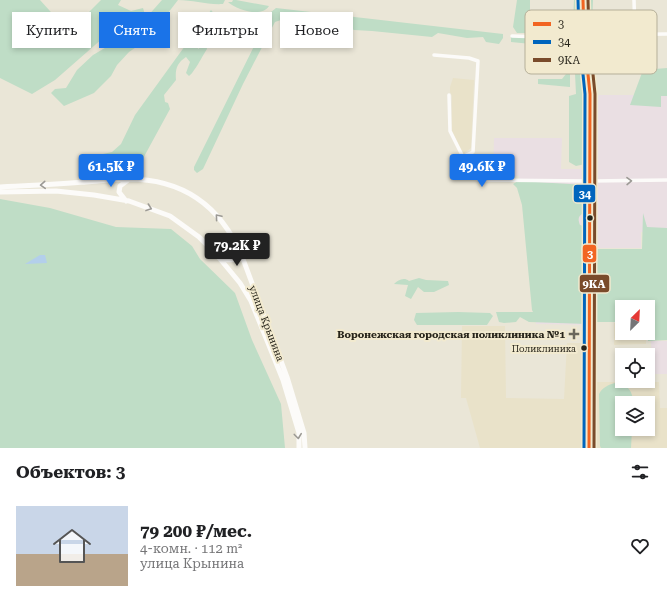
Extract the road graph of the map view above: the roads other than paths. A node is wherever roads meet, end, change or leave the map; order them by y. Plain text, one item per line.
1 (583, 0) edge
2 (634, 0) edge
3 (583, 10) edge
4 (634, 10) edge
5 (657, 34) edge
6 (667, 34) edge
7 (512, 36) dead end
8 (525, 36) edge
9 (434, 55) dead end
10 (588, 74) edge
11 (449, 95) dead end
12 (462, 157) junction
13 (129, 179) junction
14 (667, 180) edge
15 (591, 181) junction
16 (0, 188) edge
17 (0, 192) edge
18 (126, 201) junction
19 (239, 248) junction
20 (219, 258) junction
21 (299, 448) edge
22 (305, 448) edge
23 (590, 448) edge

1 - 3 main road
2 - 4 street
5 - 6 street
7 - 8 street
9 - 12 street
10 - 15 main road
11 - 12 street
12 - 15 street
13 -> 16 main road, улица Крынина
13 - 18 main road
19 -> 13 main road, улица Крынина
15 -> 14 street
15 - 23 main road
17 - 18 main road, улица Крынина
18 -> 20 main road, улица Крынина
19 - 20 main road
19 - 22 main road, улица Крынина
20 -> 21 main road, улица Крынина

